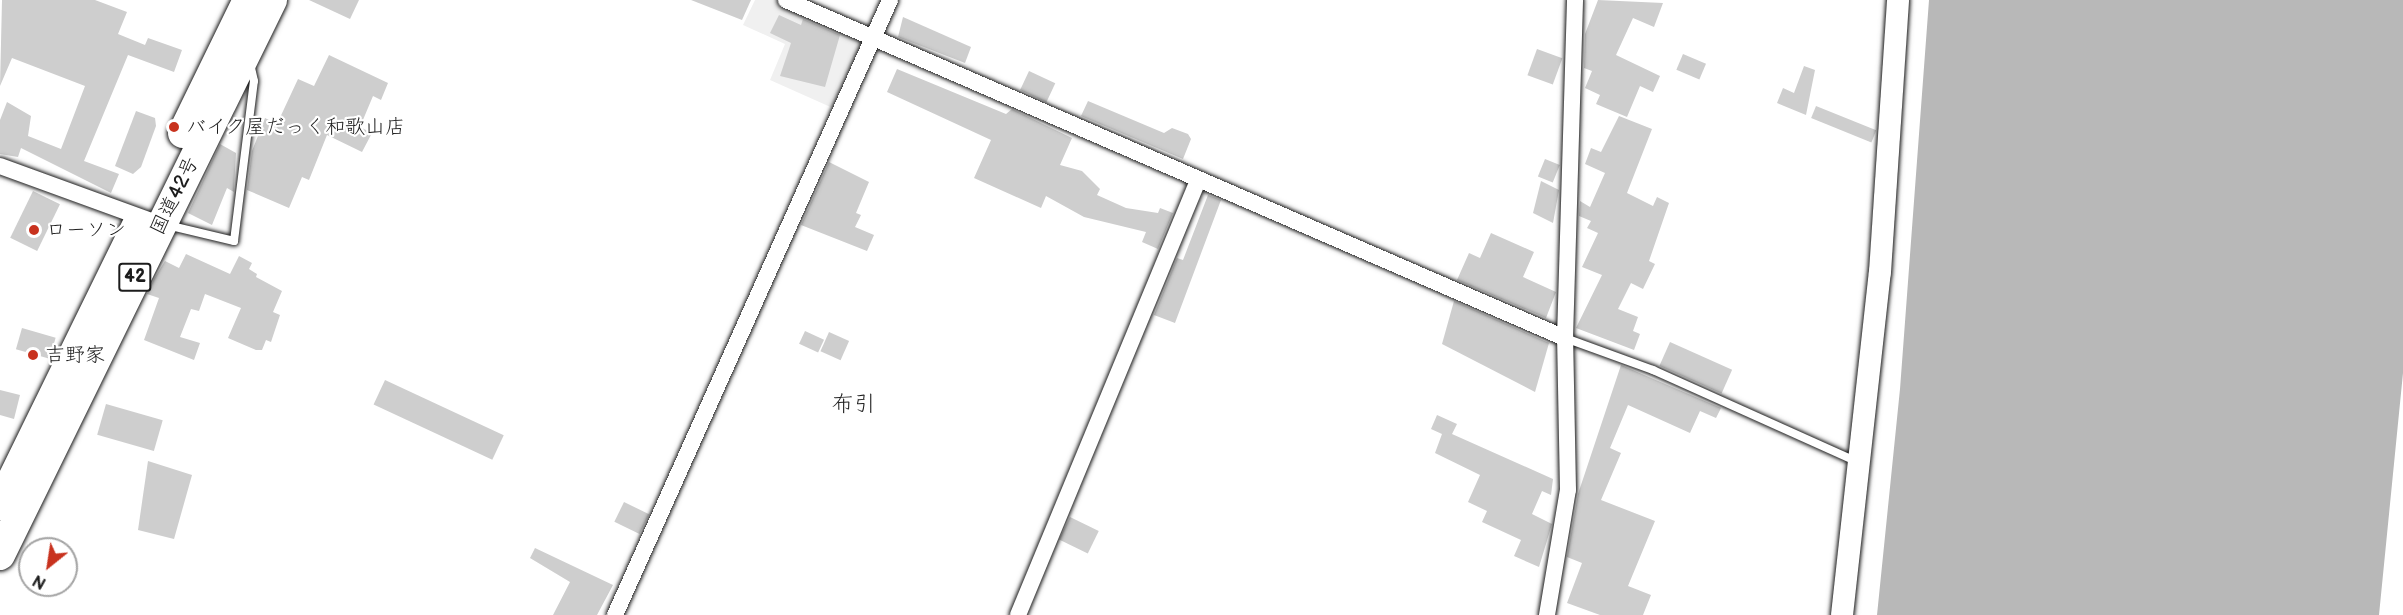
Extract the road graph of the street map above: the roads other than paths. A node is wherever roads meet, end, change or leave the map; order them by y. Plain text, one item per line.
1 (248, 0) edge
2 (272, 0) edge
3 (786, 0) edge
4 (890, 0) edge
5 (1575, 0) edge
6 (1898, 0) edge
7 (874, 38) junction
8 (238, 46) junction
9 (0, 166) edge
10 (1198, 181) junction
11 (151, 221) junction
12 (1565, 338) junction
13 (1858, 462) junction
14 (0, 505) edge
15 (0, 555) edge
16 (615, 615) edge
17 (1018, 615) edge
18 (1546, 615) edge
19 (1842, 615) edge

1 - 8 highway, 国道42号 / 42
2 - 8 highway, 国道42号 / 42
3 - 7 street
4 - 7 street
5 - 12 street
6 - 13 street
7 - 10 street
7 - 16 street
8 - 11 highway, 国道42号 / 42
8 - 11 lane
9 - 11 street
10 - 12 street
10 - 17 street
11 - 14 highway, 国道42号 / 42
11 - 15 highway, 国道42号 / 42
12 - 13 lane
12 - 18 street
13 - 19 street

